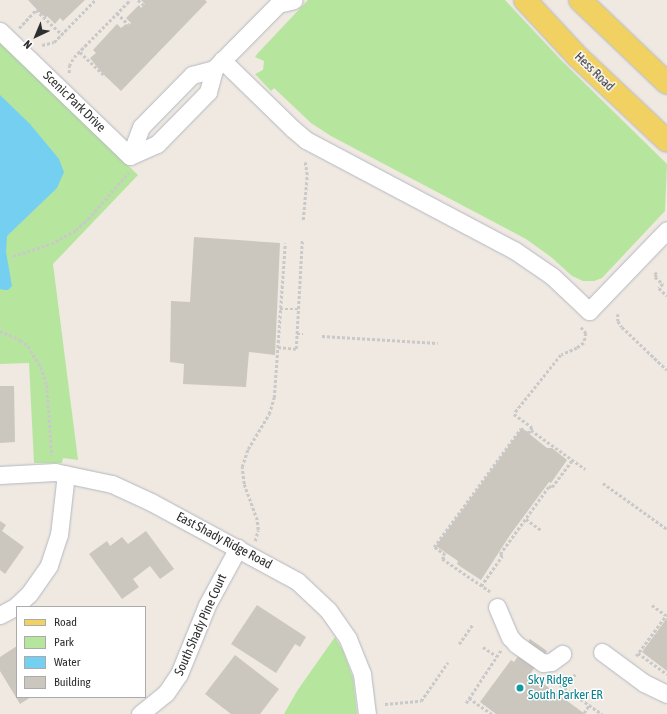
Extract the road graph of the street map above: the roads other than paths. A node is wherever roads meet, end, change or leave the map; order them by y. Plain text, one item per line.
1 (525, 0) edge
2 (580, 0) edge
3 (283, 1) edge
4 (8, 30) edge
5 (218, 64) junction
6 (667, 83) edge
7 (667, 141) edge
8 (130, 156) junction
9 (667, 230) edge
10 (66, 474) junction
11 (0, 475) edge
12 (238, 548) junction
13 (495, 600) road end
14 (16, 606) edge
15 (16, 606) edge
16 (0, 615) edge
17 (602, 652) dead end
18 (562, 654) dead end
19 (667, 694) edge
20 (140, 714) edge
21 (367, 714) edge

1 - 7 main road, Hess Road
2 - 6 main road
3 - 5 street
4 - 8 street, Scenic Park Drive
5 - 8 street
5 - 8 street
5 - 9 street
10 - 11 street, East Shady Ridge Road
10 - 12 street, East Shady Ridge Road
10 - 15 street
12 - 20 street, South Shady Pine Court
12 - 21 street, East Shady Ridge Road
13 - 18 street
14 - 16 street
17 - 19 street

